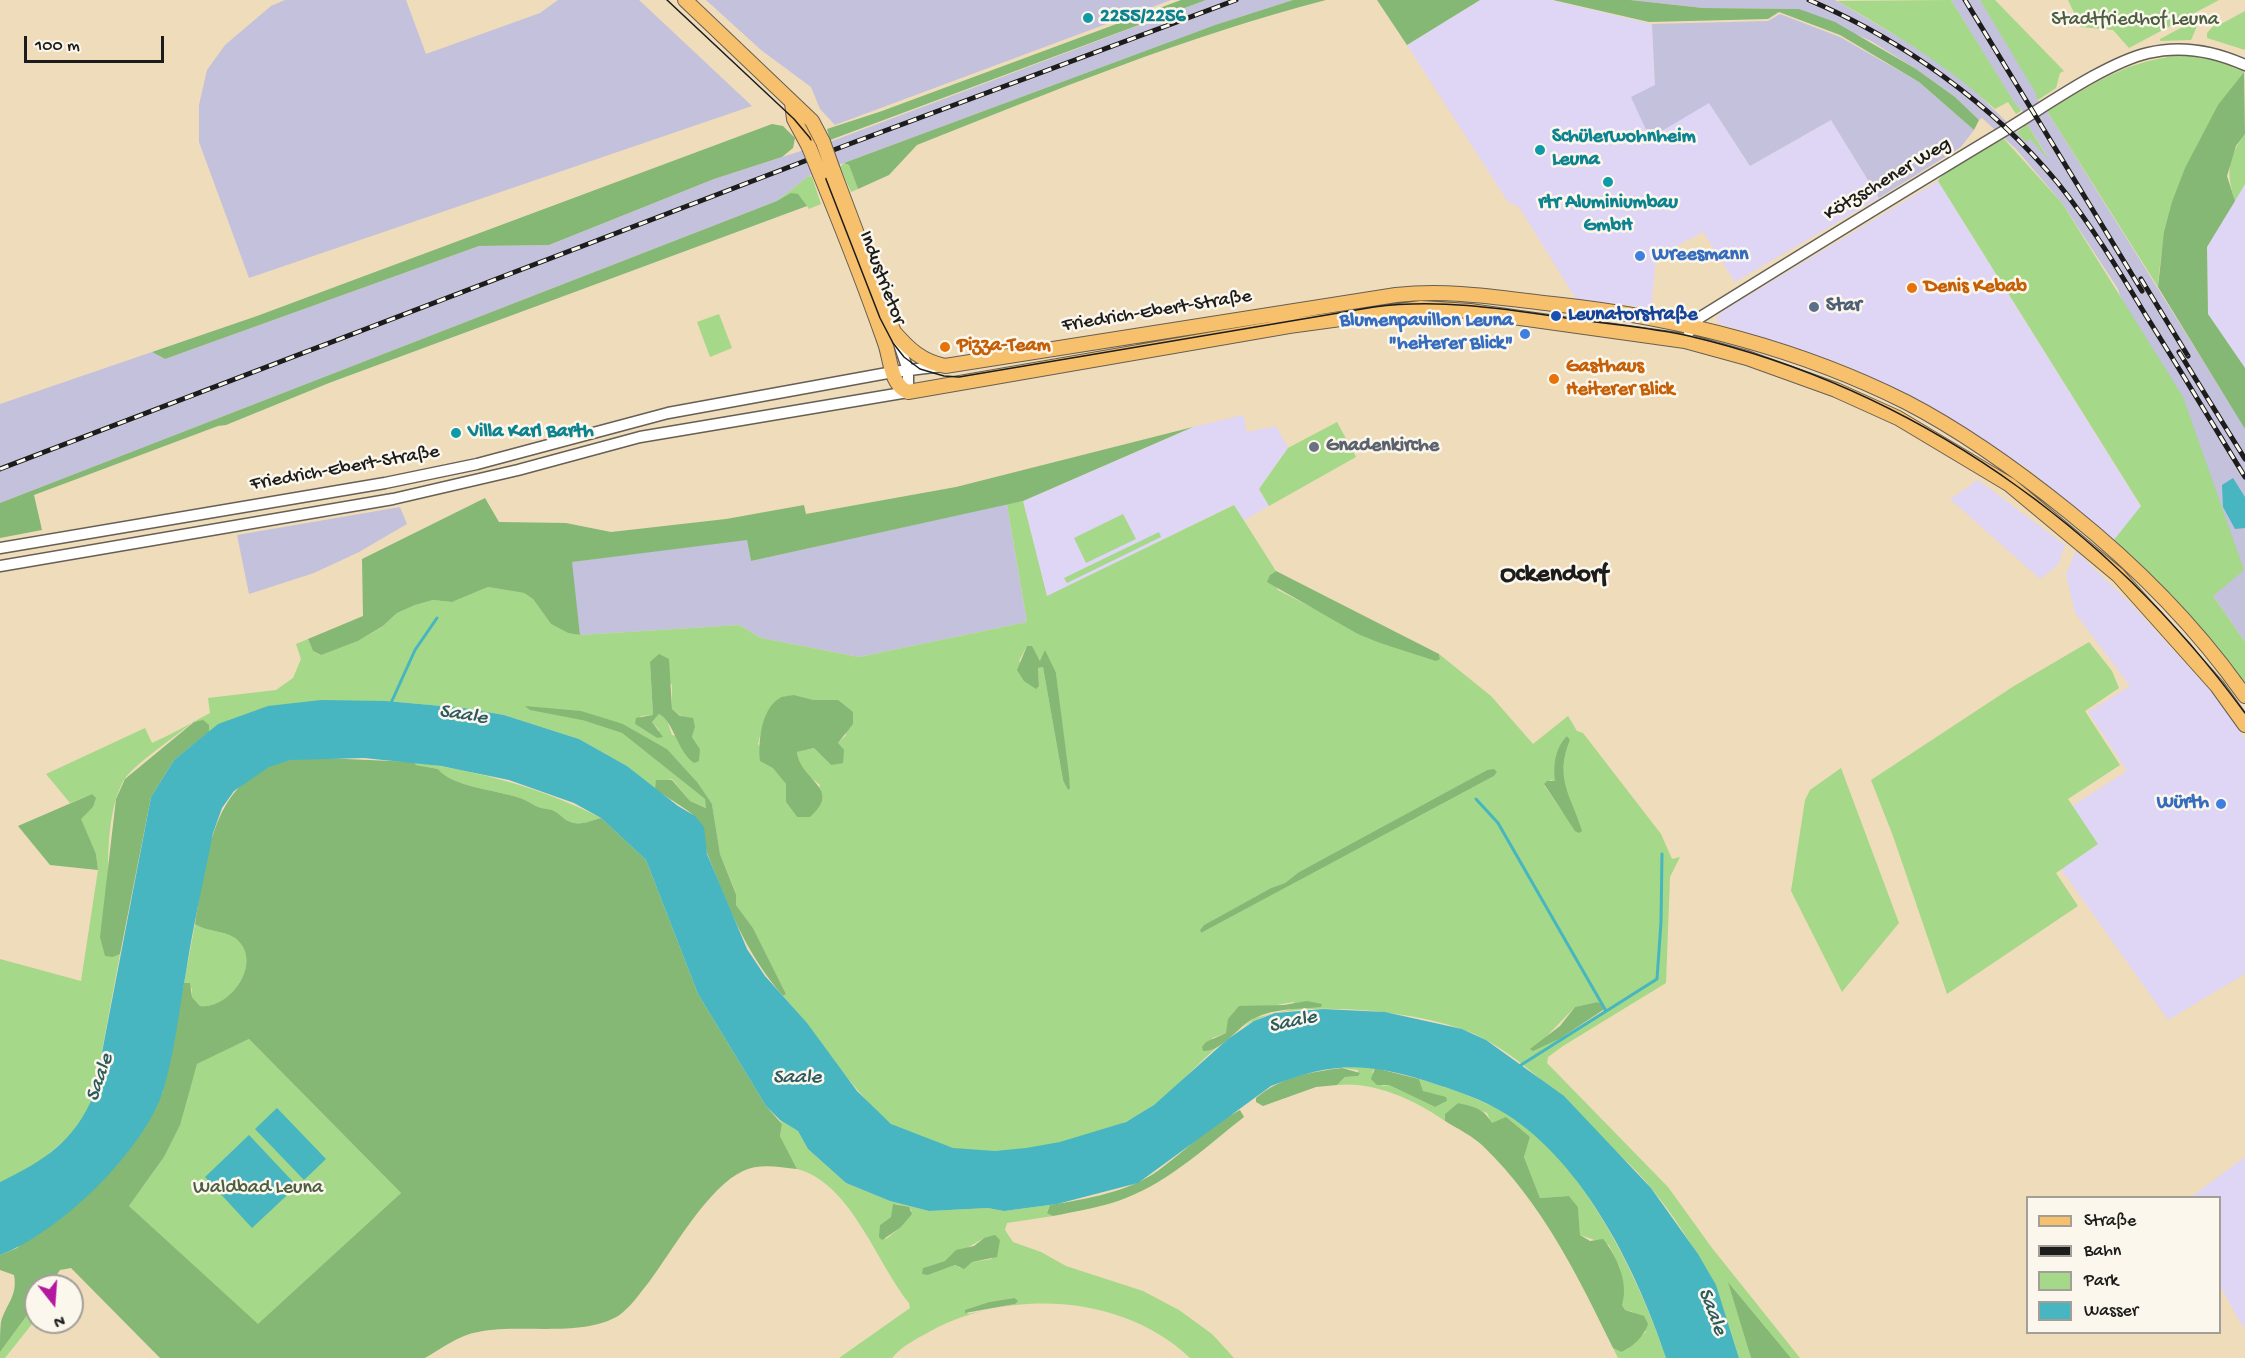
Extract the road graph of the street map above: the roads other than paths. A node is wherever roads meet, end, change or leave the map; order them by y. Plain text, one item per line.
1 (685, 0) edge
2 (2245, 65) edge
3 (826, 172) junction
4 (1693, 326) junction
5 (894, 332) junction
6 (1685, 341) junction
7 (945, 366) junction
8 (908, 370) junction
9 (892, 372) junction
10 (908, 392) junction
11 (0, 548) edge
12 (0, 566) edge
13 (2245, 696) edge
14 (2245, 725) edge

1 - 3 main road, bridge
2 - 4 street, Kötzschener Weg
3 - 5 main road, Industrietor
3 - 9 main road, Industrietor
4 - 6 street, Kötzschener Weg
4 - 7 main road, Friedrich-Ebert-Straße
4 - 13 main road, Friedrich-Ebert-Straße
5 - 7 main road, Industrietor
5 - 8 street
6 - 10 main road, Friedrich-Ebert-Straße
6 - 14 main road, Friedrich-Ebert-Straße
7 - 8 street, Friedrich-Ebert-Straße
8 - 9 street, Friedrich-Ebert-Straße
8 - 10 street
9 - 10 main road, Industrietor
9 - 11 street, Friedrich-Ebert-Straße
10 - 12 street, Friedrich-Ebert-Straße

